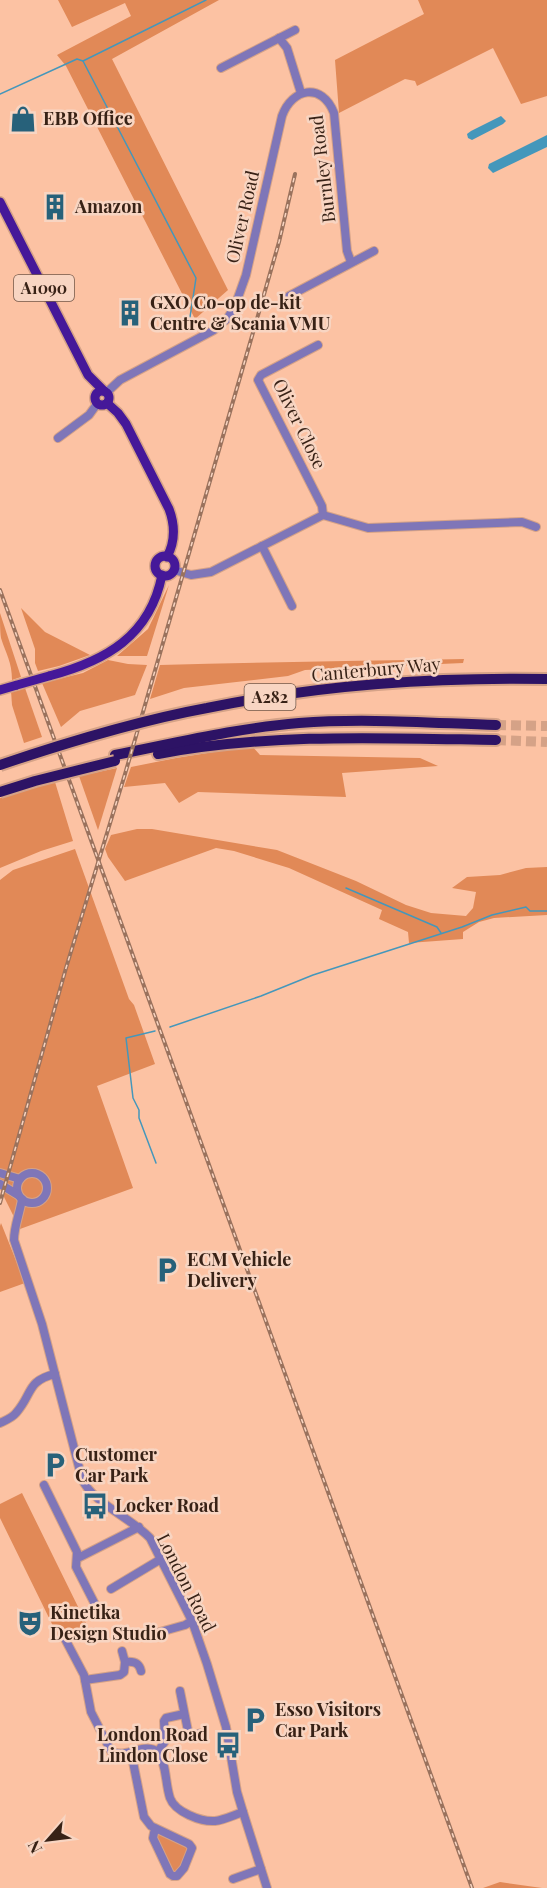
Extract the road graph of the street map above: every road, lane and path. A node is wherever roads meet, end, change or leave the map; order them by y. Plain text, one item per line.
1 (294, 30) dead end
2 (279, 38) junction
3 (221, 68) dead end
4 (301, 93) junction
5 (0, 202) edge
6 (374, 250) dead end
7 (351, 262) junction
8 (289, 296) dead end
9 (318, 345) dead end
10 (88, 375) junction
11 (105, 392) junction
12 (99, 402) junction
13 (58, 438) dead end
14 (323, 515) junction
15 (536, 527) dead end
16 (262, 546) junction
17 (167, 557) junction
18 (174, 570) junction
19 (162, 575) junction
20 (292, 606) dead end
21 (547, 679) edge
22 (0, 690) edge
23 (496, 725) tunnel mouth
24 (496, 740) tunnel mouth
25 (141, 753) junction
26 (0, 765) edge
27 (0, 785) edge
28 (0, 792) edge
29 (0, 1173) edge
30 (20, 1179) junction
31 (0, 1184) edge
32 (21, 1198) junction
33 (31, 1203) junction
34 (20, 1214) junction
35 (55, 1374) junction
36 (0, 1424) edge
37 (44, 1485) dead end
38 (139, 1527) junction
39 (78, 1557) junction
40 (161, 1559) junction
41 (111, 1589) dead end
42 (100, 1614) dead end
43 (192, 1621) junction
44 (160, 1632) dead end
45 (64, 1637) dead end
46 (122, 1651) dead end
47 (125, 1662) junction
48 (141, 1671) dead end
49 (85, 1680) junction
50 (180, 1691) dead end
51 (184, 1714) junction
52 (202, 1733) dead end
53 (131, 1752) junction
54 (158, 1752) junction
55 (243, 1812) junction
56 (155, 1828) junction
57 (261, 1869) junction
58 (233, 1879) dead end
59 (267, 1888) edge

1 - 2 street
2 - 3 street
2 - 4 street
4 - 7 street, Burnley Road
4 - 11 street, Oliver Road
5 - 10 main road, A1090
6 - 7 street
7 - 8 street
9 - 14 street, Oliver Close
10 - 11 main road, A1090
10 - 12 main road, A1090
11 - 12 main road
12 - 13 street
12 - 17 main road, A1090
14 - 15 street
14 - 16 street
16 - 18 street
16 - 20 street
17 - 18 main road
17 - 19 main road, A1090
18 - 19 main road
19 - 22 main road, A1090, bridge
21 - 26 highway, Canterbury Way / A282, bridge
23 - 25 highway, A282
24 - 25 highway, A282
25 - 27 highway, A282
25 - 28 highway, A282, bridge
29 - 30 street
30 - 32 street
30 - 33 street
31 - 32 street
32 - 33 street
32 - 34 street, London Road
33 - 34 street
34 - 35 street, London Road
35 - 36 street
35 - 38 street, London Road
37 - 39 street
38 - 39 street
38 - 40 street, London Road
39 - 42 street
40 - 41 street
40 - 43 street, London Road
43 - 44 street
43 - 55 street, London Road
45 - 49 street
46 - 47 street
47 - 48 street
47 - 49 street
49 - 53 street
50 - 51 street
51 - 52 street
51 - 54 street
53 - 54 street
53 - 56 street
54 - 55 street
55 - 57 street, London Road
56 - 56 street
57 - 58 street
57 - 59 street, London Road

